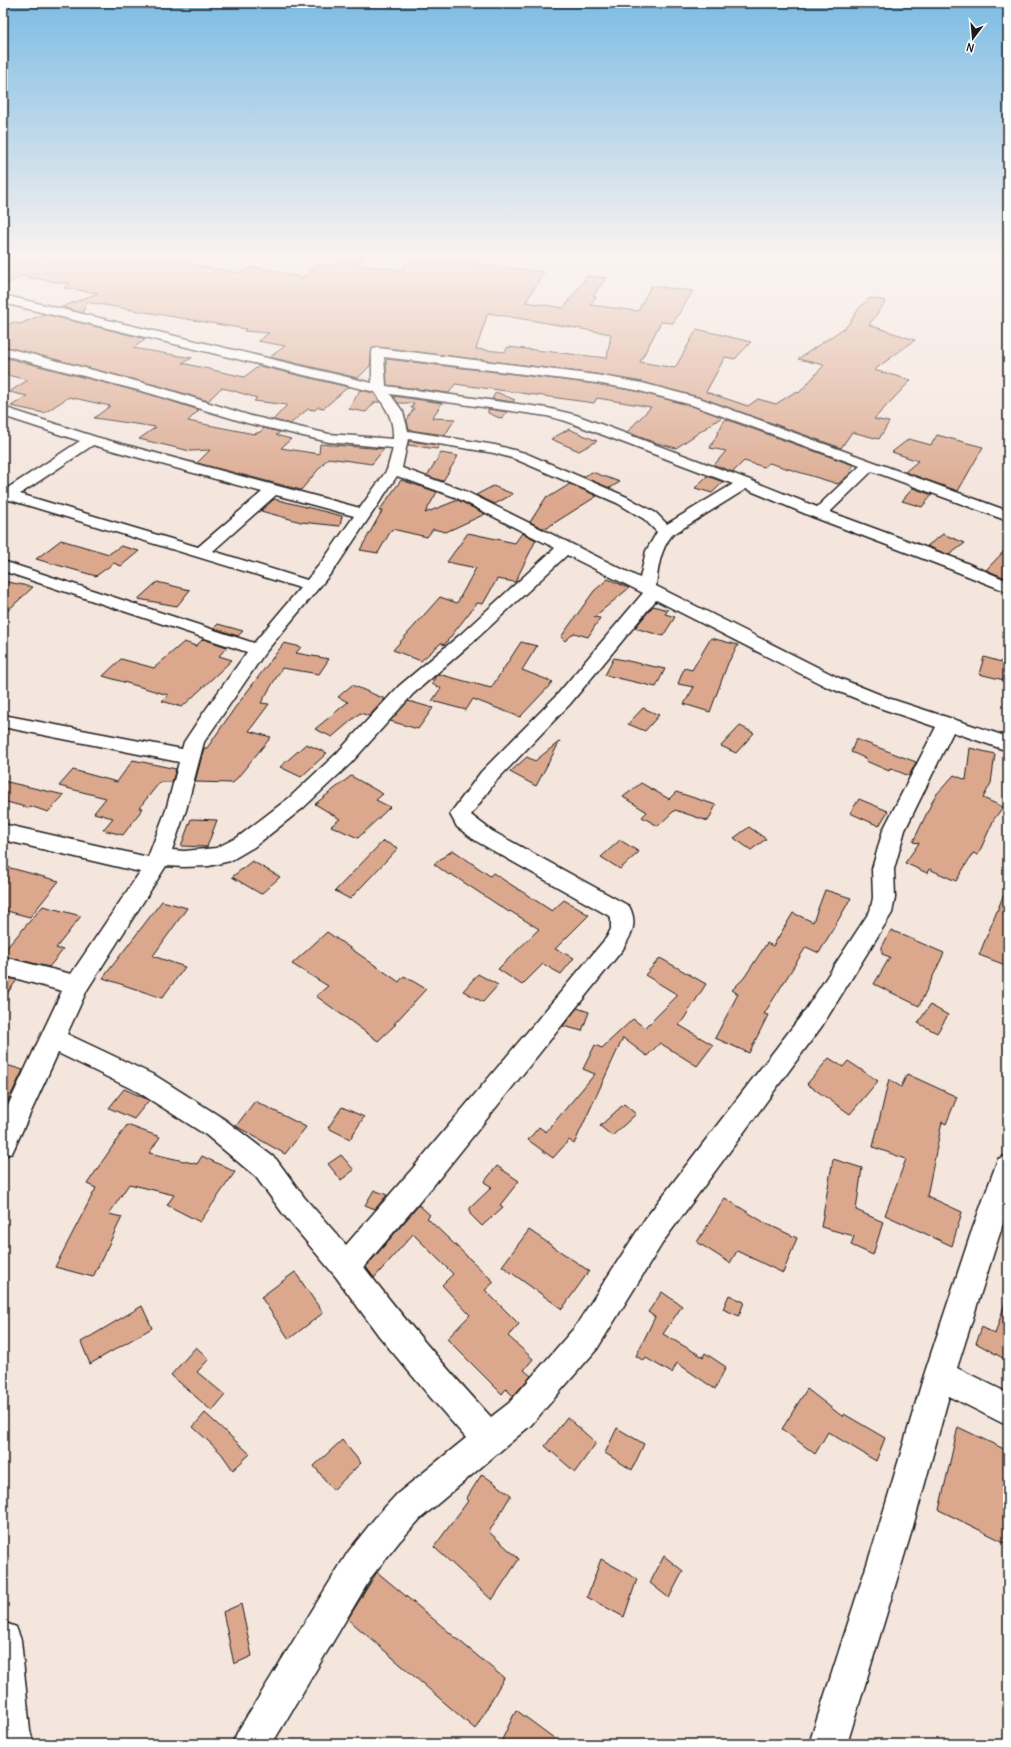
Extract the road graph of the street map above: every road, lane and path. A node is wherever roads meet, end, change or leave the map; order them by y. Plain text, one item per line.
1 (171, 339) edge
2 (3, 351) edge
3 (380, 389) junction
4 (3, 411) edge
5 (401, 439) junction
6 (92, 440) junction
7 (870, 465) junction
8 (394, 470) junction
9 (745, 483) junction
10 (272, 490) junction
11 (5, 497) edge
12 (365, 514) junction
13 (819, 514) junction
14 (1008, 516) edge
15 (666, 532) junction
16 (566, 547) junction
17 (202, 552) junction
18 (3, 566) edge
19 (311, 586) junction
20 (1008, 586) edge
21 (650, 590) junction
22 (258, 650) junction
23 (3, 721) edge
24 (947, 724) junction
25 (1008, 744) edge
26 (189, 757) junction
27 (3, 832) edge
28 (157, 862) junction
29 (3, 966) edge
30 (77, 985) junction
31 (53, 1039) junction
32 (10, 1115) edge
33 (3, 1144) edge
34 (1008, 1168) edge
35 (346, 1267) junction
36 (939, 1375) junction
37 (1008, 1410) edge
38 (490, 1440) junction
39 (3, 1640) edge
40 (15, 1744) edge
41 (251, 1744) edge
42 (828, 1744) edge

1 - 3 street
2 - 5 street
3 - 5 street
3 - 7 street
3 - 9 street
4 - 6 street
5 - 8 street
5 - 15 street
6 - 10 street
6 - 11 street
7 - 13 street
7 - 14 street
8 - 12 street
8 - 16 street
9 - 13 street
9 - 15 street
10 - 12 street
10 - 17 street
11 - 17 street
12 - 19 street
13 - 20 street
15 - 21 street
16 - 21 street
16 - 28 street
17 - 19 street
18 - 22 street
19 - 22 street
21 - 24 street
21 - 35 street
22 - 26 street
23 - 26 street
24 - 25 street
24 - 38 street
26 - 28 street
27 - 28 street
28 - 30 street
29 - 30 street
30 - 31 street
31 - 32 street
31 - 35 street
32 - 33 street
34 - 36 street
35 - 38 street
36 - 37 street
36 - 42 street
38 - 41 street
39 - 40 street

